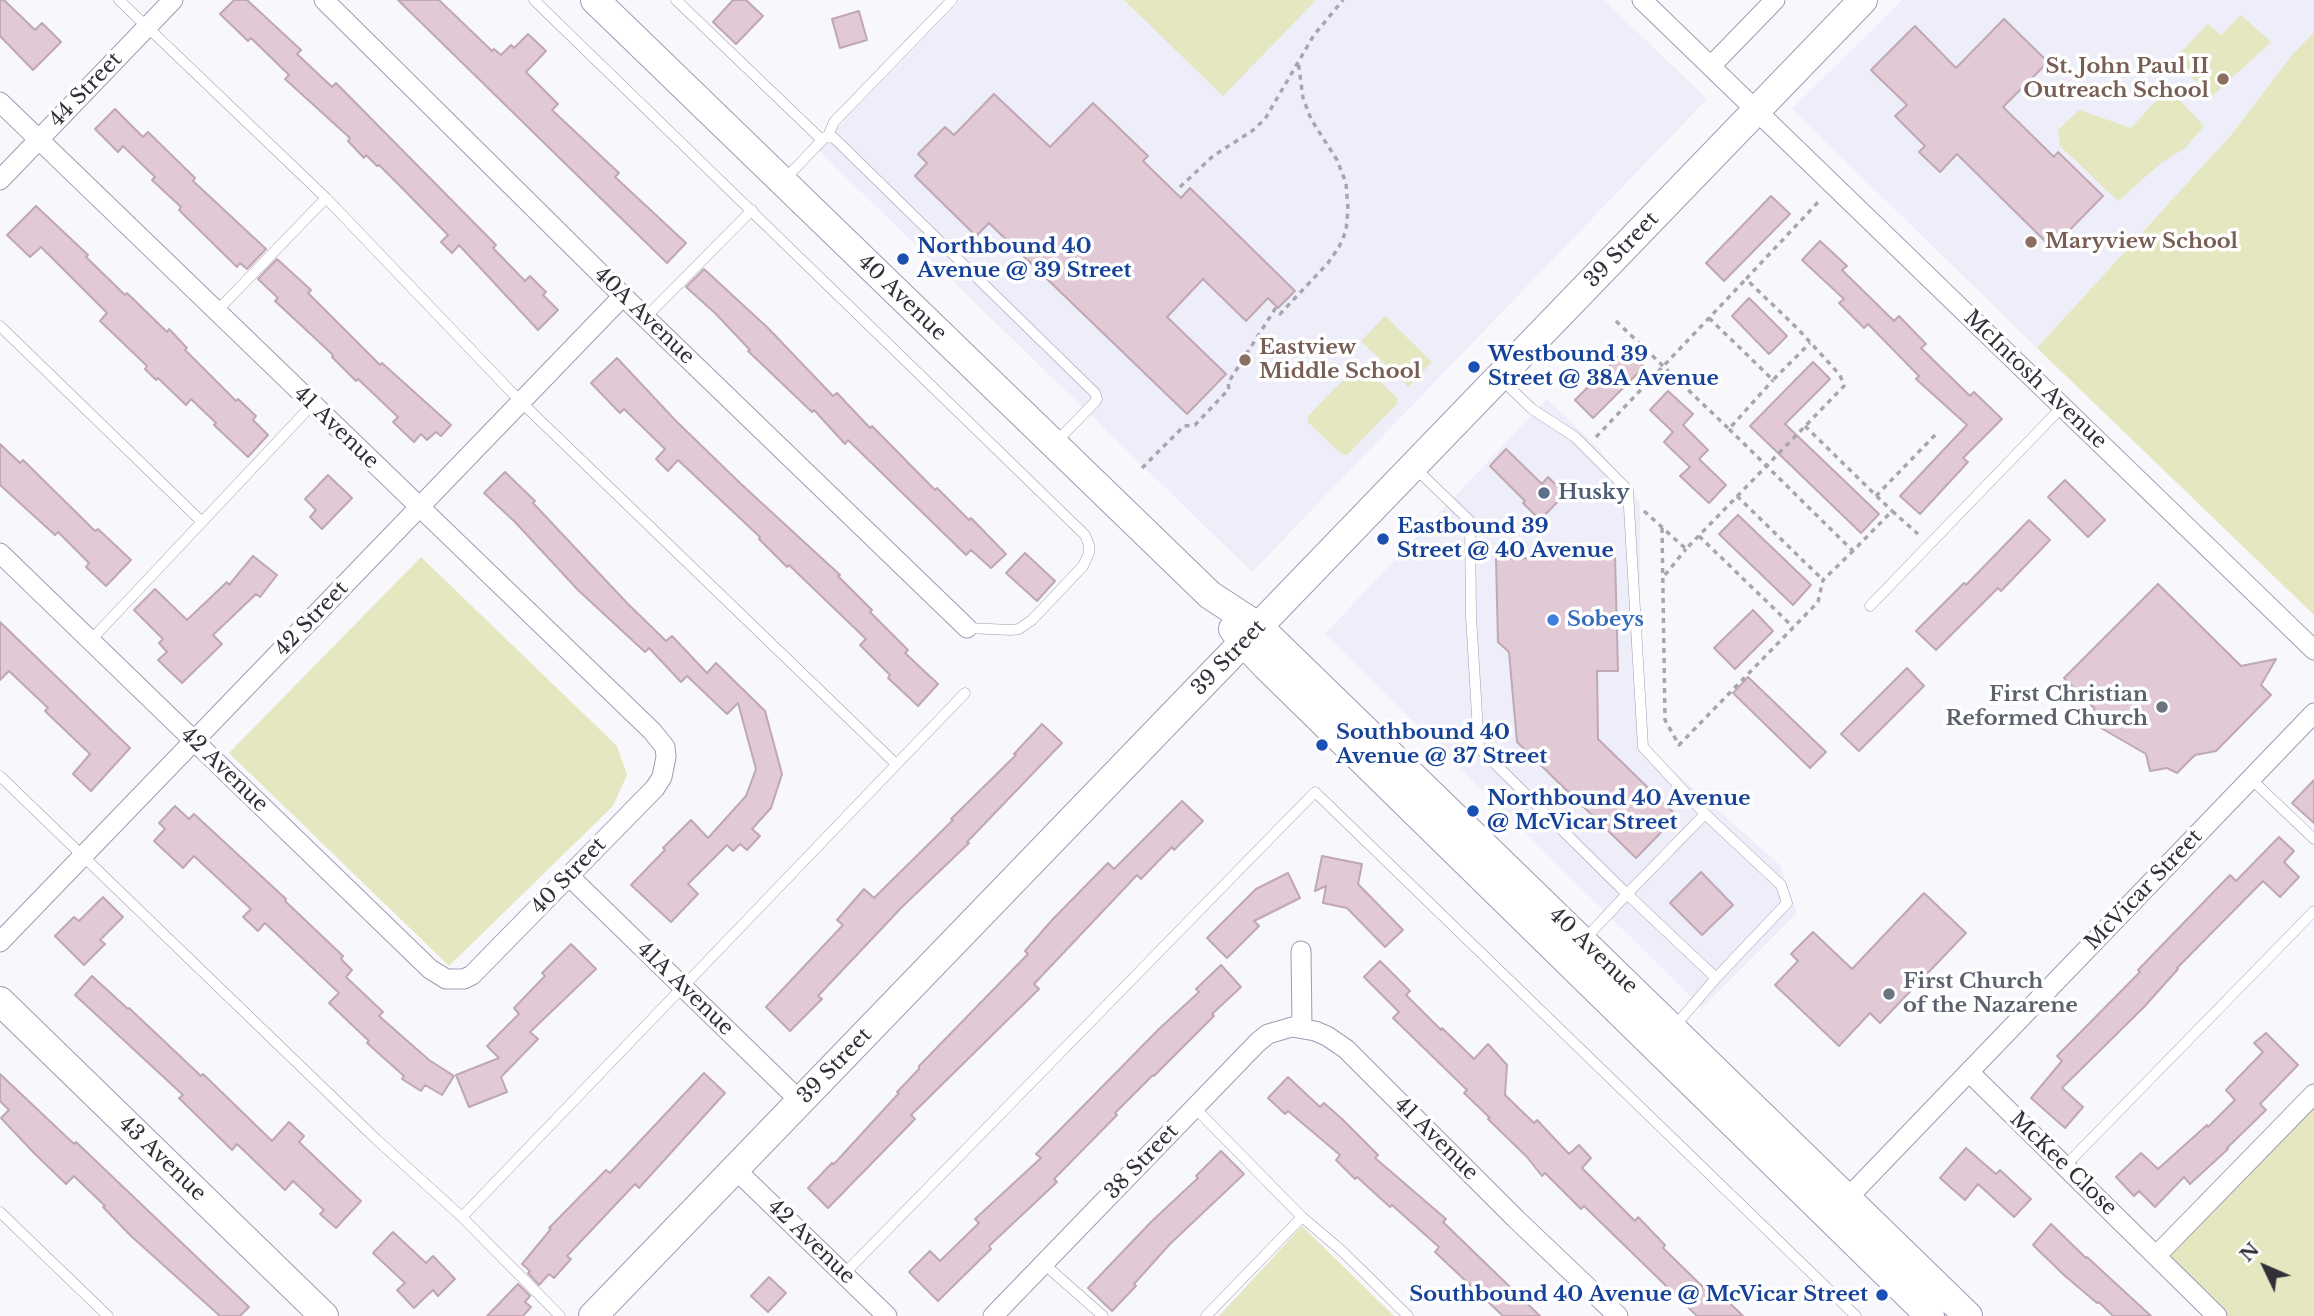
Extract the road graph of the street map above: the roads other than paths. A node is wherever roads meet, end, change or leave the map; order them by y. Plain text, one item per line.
1 (119, 0) edge
2 (173, 0) edge
3 (324, 0) edge
4 (534, 0) edge
5 (595, 0) edge
6 (676, 0) edge
7 (952, 0) edge
8 (1642, 0) edge
9 (1775, 0) edge
10 (1863, 0) edge
11 (147, 27) junction
12 (1711, 66) junction
13 (0, 102) edge
14 (1756, 111) junction
15 (825, 138) junction
16 (38, 139) junction
17 (0, 180) edge
18 (782, 181) junction
19 (326, 198) junction
20 (752, 211) junction
21 (623, 296) junction
22 (216, 312) junction
23 (646, 317) junction
24 (0, 326) edge
25 (1499, 377) junction
26 (521, 402) junction
27 (312, 405) junction
28 (2063, 406) junction
29 (1054, 444) junction
30 (1413, 467) junction
31 (418, 508) junction
32 (201, 521) junction
33 (0, 554) edge
34 (1870, 606) dead end
35 (967, 628) joint
36 (1251, 635) junction
37 (90, 641) junction
38 (2314, 650) edge
39 (965, 693) dead end
40 (2314, 713) edge
41 (194, 741) junction
42 (667, 757) joint
43 (896, 764) junction
44 (0, 776) edge
45 (2251, 779) junction
46 (1705, 814) junction
47 (2314, 839) edge
48 (82, 856) junction
49 (569, 876) junction
50 (1627, 894) junction
51 (2314, 911) edge
52 (1583, 941) junction
53 (0, 942) edge
54 (1301, 951) dead end
55 (1716, 978) junction
56 (453, 980) joint
57 (683, 986) junction
58 (0, 1001) edge
59 (1302, 1027) junction
60 (1664, 1038) junction
61 (1969, 1072) junction
62 (2314, 1094) edge
63 (800, 1101) junction
64 (1195, 1108) junction
65 (2065, 1166) junction
66 (735, 1169) junction
67 (1838, 1208) junction
68 (0, 1212) edge
69 (462, 1217) junction
70 (1302, 1217) junction
71 (2156, 1256) junction
72 (1044, 1264) junction
73 (844, 1275) junction
74 (599, 1314) edge
75 (108, 1316) edge
76 (324, 1316) edge
77 (560, 1316) edge
78 (887, 1316) edge
79 (993, 1316) edge
80 (1103, 1316) edge
81 (1206, 1316) edge
82 (1408, 1316) edge
83 (1618, 1316) edge
84 (1856, 1316) edge
85 (1930, 1316) edge
86 (1968, 1316) edge
87 (2217, 1316) edge

1 - 11 lane
2 - 11 street, 44 Street
3 - 21 street, 40A Avenue
4 - 20 lane
5 - 18 main road, 40 Avenue
6 - 15 lane
7 - 15 lane
8 - 12 street, McIntosh Avenue
9 - 12 street
10 - 14 main road, 39 Street
11 - 16 street, 44 Street
11 - 19 lane
12 - 14 street, McIntosh Avenue
13 - 16 street, 41 Avenue
14 - 25 main road, 39 Street
14 - 28 street, McIntosh Avenue
15 - 18 lane
15 - 29 lane
16 - 17 street, 44 Street
16 - 22 street, 41 Avenue
18 - 29 main road, 40 Avenue
19 - 22 lane
19 - 26 lane
20 - 23 lane
20 - 35 lane
21 - 23 street, 40A Avenue
21 - 26 street, 42 Street
22 - 27 street, 41 Avenue
23 - 35 street, 40A Avenue
24 - 32 lane
25 - 30 main road, 39 Street
25 - 46 lane
26 - 31 street, 42 Street
26 - 43 lane
27 - 31 street, 41 Avenue
27 - 32 lane
28 - 34 lane
28 - 38 street, McIntosh Avenue
29 - 36 main road, 40 Avenue
30 - 36 main road, 39 Street
30 - 50 lane
31 - 41 street, 42 Street
31 - 42 street, 41 Avenue
32 - 37 lane
33 - 37 street, 42 Avenue
36 - 52 main road, 40 Avenue
36 - 60 main road, 40 Avenue
36 - 63 main road, 39 Street
37 - 41 street, 42 Avenue
39 - 43 lane
40 - 45 street, McVicar Street
41 - 48 street, 42 Street
41 - 56 street, 42 Avenue
42 - 49 street, 40 Street
43 - 57 lane
44 - 48 lane
45 - 47 lane
45 - 61 street, McVicar Street
46 - 50 lane
46 - 55 lane
48 - 53 street, 42 Street
48 - 69 lane
49 - 56 street, 40 Street
49 - 57 street, 41A Avenue
50 - 52 lane
50 - 55 lane
51 - 65 lane
52 - 60 main road, 40 Avenue
54 - 59 street
55 - 60 lane
57 - 63 street, 41A Avenue
57 - 69 lane
58 - 76 main road, 43 Avenue
59 - 64 street, 38 Street
59 - 83 street, 41 Avenue
60 - 67 main road, 40 Avenue
61 - 65 street, McKee Close
61 - 67 street, McVicar Street
62 - 71 street
63 - 66 main road, 39 Street
64 - 70 lane
64 - 72 street, 38 Street
65 - 71 street, McKee Close
66 - 73 street, 42 Avenue
66 - 74 main road, 39 Street
67 - 85 main road, 40 Avenue
67 - 86 main road, 40 Avenue
68 - 75 lane
69 - 77 lane
70 - 81 lane
70 - 82 lane
71 - 87 street, McKee Close
72 - 79 street, 38 Street
72 - 80 lane
73 - 78 street, 42 Avenue
73 - 84 lane

